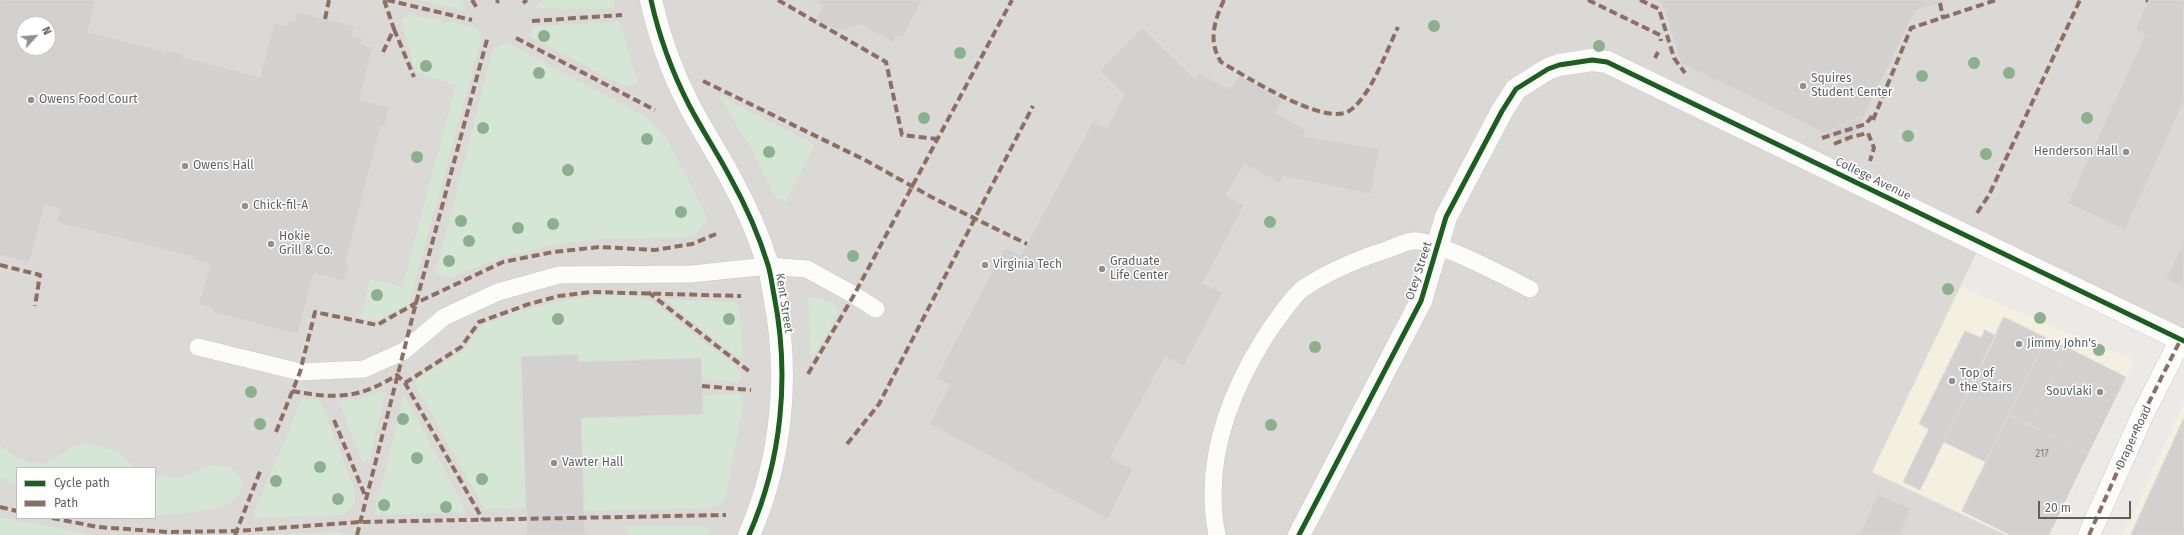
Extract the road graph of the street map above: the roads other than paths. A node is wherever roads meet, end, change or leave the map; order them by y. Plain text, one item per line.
1 (651, 0) edge
2 (1548, 69) joint
3 (1438, 247) junction
4 (768, 266) junction
5 (1530, 289) dead end
6 (876, 309) dead end
7 (2183, 340) edge
8 (198, 347) dead end
9 (749, 535) edge
10 (1217, 535) edge
11 (1299, 535) edge
12 (2089, 535) edge

1 - 4 street, Kent Street
2 - 3 street, Otey Street
2 - 7 street, College Avenue
3 - 5 lane
3 - 10 lane
3 - 11 street, Otey Street
4 - 6 lane
4 - 8 lane
4 - 9 street, Kent Street
7 - 12 street, Draper Road

